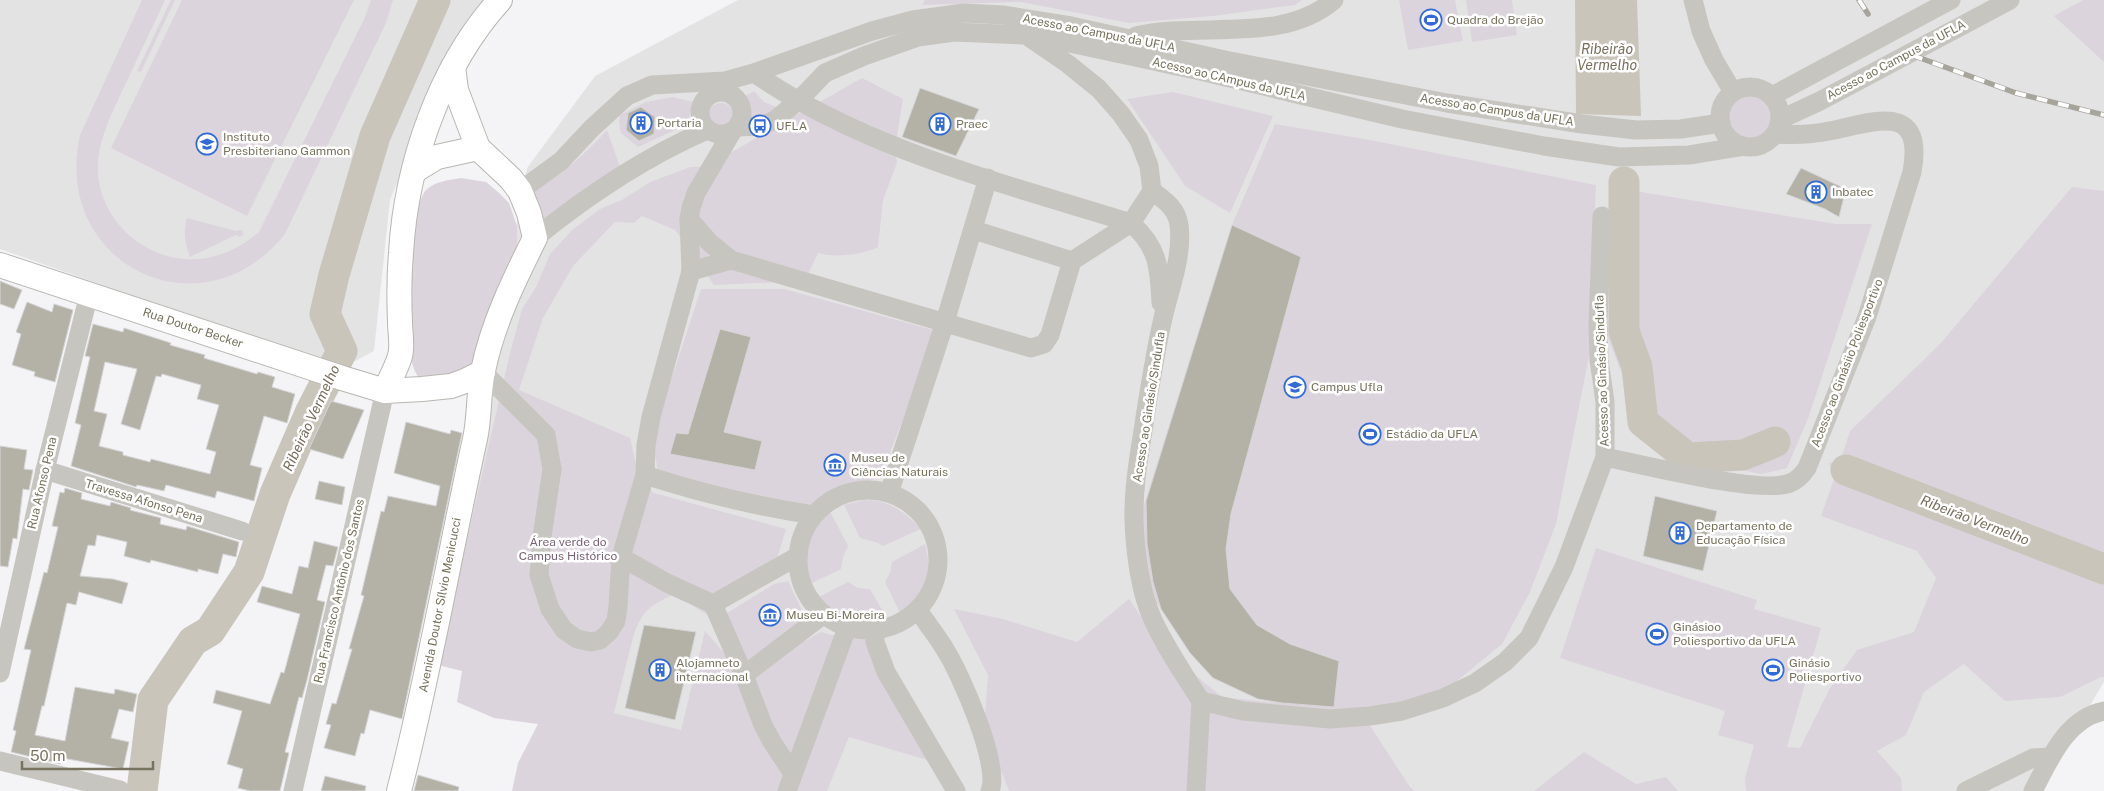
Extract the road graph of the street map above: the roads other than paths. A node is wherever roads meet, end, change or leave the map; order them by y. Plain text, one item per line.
1 (500, 0) edge
2 (1334, 0) edge
3 (1693, 0) edge
4 (1951, 0) edge
5 (2010, 0) edge
6 (1245, 30) junction
7 (1024, 35) junction
8 (1130, 38) junction
9 (1225, 60) junction
10 (453, 68) junction
11 (754, 73) junction
12 (723, 87) junction
13 (1733, 92) junction
14 (1772, 96) junction
15 (799, 100) junction
16 (1720, 122) junction
17 (1778, 127) junction
18 (707, 130) junction
19 (735, 130) junction
20 (1744, 146) junction
21 (478, 148) junction
22 (414, 171) junction
23 (988, 178) junction
24 (520, 191) junction
25 (1152, 191) junction
26 (1602, 216) dead end
27 (689, 219) junction
28 (1131, 223) junction
29 (974, 230) junction
30 (535, 238) junction
31 (731, 260) junction
32 (1072, 261) junction
33 (0, 265) edge
34 (691, 271) junction
35 (88, 294) junction
36 (1162, 319) junction
37 (945, 322) junction
38 (401, 355) junction
39 (483, 372) junction
40 (451, 386) junction
41 (422, 389) junction
42 (385, 390) junction
43 (478, 419) junction
44 (1605, 457) junction
45 (45, 470) junction
46 (645, 475) junction
47 (889, 492) junction
48 (813, 515) junction
49 (242, 531) dead end
50 (798, 556) junction
51 (620, 557) junction
52 (713, 604) junction
53 (918, 610) junction
54 (823, 615) junction
55 (847, 628) junction
56 (875, 631) junction
57 (0, 674) edge
58 (744, 675) junction
59 (1202, 701) junction
60 (2104, 711) edge
61 (2051, 757) junction
62 (0, 761) edge
63 (792, 772) junction
64 (120, 790) edge
65 (293, 791) edge
66 (399, 791) edge
67 (787, 791) edge
68 (956, 791) edge
69 (990, 791) edge
70 (1196, 791) edge
71 (1966, 791) edge
72 (2033, 791) edge

1 - 10 main road
2 - 6 street
3 - 13 street
4 - 14 street
5 - 17 street, Acesso ao Campus da UFLA
6 - 8 street
6 - 9 street
7 - 15 street, Acesso ao CAmpus da UFLA
7 - 20 street, Acesso ao CAmpus da UFLA
7 - 25 street
8 - 9 street, Acesso ao Campus da UFLA
8 - 11 street, Acesso ao Campus da UFLA
9 - 16 street, Acesso ao Campus da UFLA
10 - 21 main road
10 - 22 main road
11 - 12 street, Acesso ao Campus da UFLA
11 - 15 street
12 - 18 street
12 - 19 street
12 - 24 street, Acesso ao Campus da UFLA
13 - 14 street
13 - 16 street
14 - 17 street
15 - 19 street, Acesso ao CAmpus da UFLA
15 - 23 street
16 - 20 street
17 - 20 street, Acesso ao CAmpus da UFLA
17 - 44 street, Acesso ao Ginásiio Poliesportivo
18 - 19 street
18 - 30 street
19 - 27 street
21 - 22 main road
21 - 24 main road
22 - 38 main road
23 - 28 street
23 - 29 street
24 - 30 main road
25 - 28 street
25 - 36 street, Acesso ao Ginásio/Sindufla
26 - 44 street, Acesso ao Ginásio/Sindufla
27 - 31 street
27 - 34 street
28 - 32 street
28 - 36 street
29 - 32 street
29 - 37 street
30 - 39 main road, Avenida Doutor Sílvio Menicucci
31 - 34 street
31 - 37 street
32 - 37 street
33 - 35 main road, Rua Doutor Becker
34 - 46 street
35 - 42 main road, Rua Doutor Becker
35 - 45 street, Rua Afonso Pena
36 - 59 street, Acesso ao Ginásio/Sindufla
37 - 47 street
38 - 41 main road
38 - 42 main road
39 - 40 main road, Rua Doutor Becker
39 - 43 main road, Avenida Doutor Sílvio Menicucci
39 - 51 street
40 - 41 main road, Rua Doutor Becker
40 - 43 main road
41 - 42 main road, Rua Doutor Becker
42 - 65 street, Rua Francisco Antônio dos Santos
43 - 66 main road, Avenida Doutor Sílvio Menicucci
44 - 59 street, Acesso ao Ginásio/Sindufla
45 - 49 street, Travessa Afonso Pena
45 - 57 street, Rua Afonso Pena
46 - 48 street
46 - 51 street
47 - 48 street
47 - 53 street
48 - 50 street
50 - 52 street
50 - 54 street
51 - 52 street
52 - 58 street
53 - 56 street
53 - 69 street
54 - 55 street
54 - 58 street
55 - 56 street
55 - 63 street
56 - 68 street
58 - 63 street
59 - 70 street
60 - 61 street
61 - 71 street
61 - 72 street
62 - 64 street
63 - 67 street

